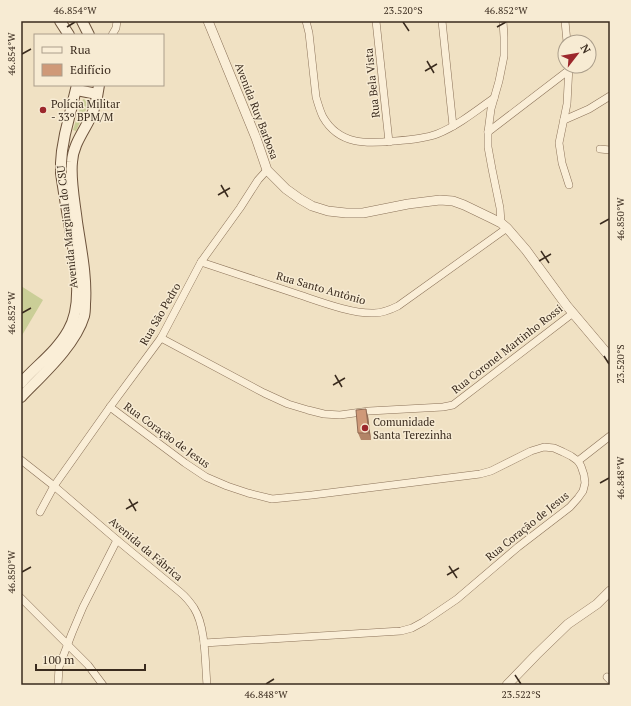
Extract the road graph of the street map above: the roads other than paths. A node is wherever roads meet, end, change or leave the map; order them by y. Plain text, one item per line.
1 (60, 21) edge
2 (82, 21) edge
3 (117, 21) edge
4 (208, 21) edge
5 (306, 21) edge
6 (376, 21) edge
7 (442, 21) edge
8 (503, 21) edge
9 (565, 21) edge
10 (68, 34) edge
11 (88, 34) edge
12 (113, 34) edge
13 (566, 34) edge
14 (561, 74) edge
15 (569, 74) edge
16 (77, 87) edge
17 (98, 90) edge
18 (610, 96) edge
19 (494, 98) junction
20 (564, 120) junction
21 (453, 126) junction
22 (488, 132) junction
23 (389, 142) junction
24 (600, 149) dead end
25 (610, 150) edge
26 (267, 170) junction
27 (569, 184) dead end
28 (504, 226) junction
29 (201, 262) junction
30 (573, 313) junction
31 (161, 338) junction
32 (610, 356) edge
33 (21, 383) edge
34 (21, 397) edge
35 (110, 407) junction
36 (610, 436) edge
37 (21, 460) edge
38 (578, 461) junction
39 (54, 486) junction
40 (40, 512) dead end
41 (117, 540) junction
42 (610, 591) edge
43 (21, 598) edge
44 (204, 643) junction
45 (68, 645) junction
46 (58, 685) edge
47 (103, 685) edge
48 (207, 685) edge
49 (507, 685) edge

1 - 10 main road
2 - 11 main road
3 - 12 street
4 - 26 street, Avenida Ruy Barbosa
5 - 23 street
6 - 23 street, Rua Bela Vista
7 - 21 street
8 - 19 street
9 - 13 street
14 - 22 street
15 - 20 street
16 - 17 main road
16 - 33 main road, Avenida Marginal do CSU
17 - 34 main road, Avenida Marginal do CSU
18 - 20 street
19 - 21 street
19 - 22 street
20 - 27 street
21 - 23 street
22 - 28 street
24 - 25 street
26 - 28 street, Avenida Ruy Barbosa
26 - 29 street, Rua São Pedro
28 - 29 street, Rua Santo Antônio
28 - 30 street, Avenida Ruy Barbosa
29 - 31 street, Rua São Pedro
30 - 31 street, Rua Coronel Martinho Rossi
30 - 32 street, Avenida Ruy Barbosa
31 - 35 street, Rua São Pedro
35 - 38 street, Rua Coração de Jesus
35 - 39 street, Rua São Pedro
36 - 38 street
37 - 39 street, Avenida da Fábrica
38 - 44 street, Rua Coração de Jesus
39 - 40 street, Rua São Pedro
39 - 41 street, Avenida da Fábrica
41 - 44 street, Avenida da Fábrica
41 - 45 street
42 - 49 street
43 - 45 street
44 - 48 street, Avenida da Fábrica
45 - 46 street
45 - 47 street

